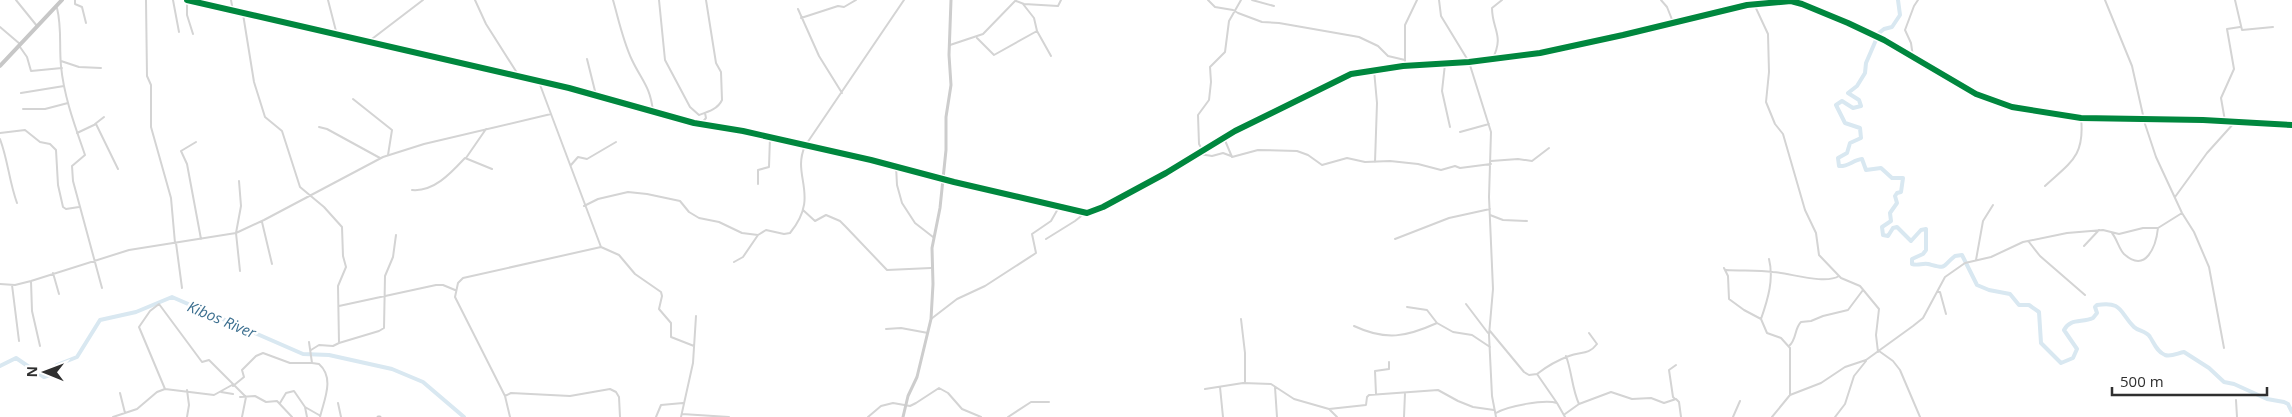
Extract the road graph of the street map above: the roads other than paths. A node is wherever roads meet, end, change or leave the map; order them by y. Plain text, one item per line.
1 (16, 0) edge
2 (62, 0) edge
3 (75, 0) edge
4 (146, 0) edge
5 (173, 0) edge
6 (187, 0) edge
7 (231, 0) edge
8 (328, 0) edge
9 (424, 0) edge
10 (475, 0) edge
11 (614, 0) edge
12 (659, 0) edge
13 (706, 0) edge
14 (856, 0) edge
15 (904, 0) edge
16 (951, 0) edge
17 (1016, 0) edge
18 (1061, 0) edge
19 (1208, 0) edge
20 (1241, 0) edge
21 (1252, 0) edge
22 (1417, 0) edge
23 (1439, 0) edge
24 (1502, 0) edge
25 (1662, 0) edge
26 (1918, 0) edge
27 (2105, 0) edge
28 (2235, 0) edge
29 (1023, 4) junction
30 (1754, 4) junction
31 (56, 6) junction
32 (1274, 6) dead end
33 (798, 9) dead end
34 (233, 11) junction
35 (1235, 11) junction
36 (243, 14) junction
37 (801, 18) junction
38 (1672, 22) junction
39 (86, 23) dead end
40 (37, 26) junction
41 (0, 27) edge
42 (2240, 27) junction
43 (2273, 27) dead end
44 (179, 32) dead end
45 (1037, 32) junction
46 (193, 34) dead end
47 (337, 35) junction
48 (977, 38) junction
49 (368, 42) junction
50 (20, 45) junction
51 (950, 45) junction
52 (1051, 56) dead end
53 (1913, 57) junction
54 (587, 59) dead end
55 (1405, 60) junction
56 (1492, 60) junction
57 (61, 61) junction
58 (1469, 62) junction
59 (1445, 64) junction
60 (0, 66) edge
61 (1405, 66) junction
62 (62, 68) junction
63 (101, 68) dead end
64 (1374, 70) junction
65 (520, 77) junction
66 (539, 82) junction
67 (64, 86) junction
68 (21, 93) dead end
69 (842, 93) junction
70 (596, 95) junction
71 (353, 99) dead end
72 (68, 103) junction
73 (23, 109) dead end
74 (653, 111) junction
75 (705, 113) junction
76 (551, 114) junction
77 (104, 117) dead end
78 (2080, 118) junction
79 (2144, 120) junction
80 (2225, 122) junction
81 (2235, 123) junction
82 (95, 124) junction
83 (702, 124) junction
84 (1488, 124) junction
85 (2292, 125) edge
86 (319, 127) dead end
87 (1450, 127) dead end
88 (486, 129) junction
89 (1460, 132) dead end
90 (0, 133) edge
91 (78, 133) junction
92 (770, 137) junction
93 (1224, 138) junction
94 (0, 139) edge
95 (196, 142) dead end
96 (616, 142) dead end
97 (805, 146) junction
98 (1549, 148) dead end
99 (1204, 151) junction
100 (1199, 154) junction
101 (388, 155) junction
102 (1230, 156) junction
103 (380, 158) junction
104 (466, 158) junction
105 (1376, 162) junction
106 (1491, 162) junction
107 (571, 165) junction
108 (896, 166) junction
109 (118, 168) dead end
110 (492, 169) dead end
111 (942, 178) junction
112 (239, 181) dead end
113 (758, 184) dead end
114 (2045, 186) dead end
115 (412, 190) dead end
116 (309, 196) junction
117 (2175, 197) junction
118 (17, 203) dead end
119 (1992, 205) dead end
120 (79, 206) junction
121 (584, 206) junction
122 (1059, 207) junction
123 (1490, 209) junction
124 (803, 210) junction
125 (1085, 213) junction
126 (2182, 213) junction
127 (1490, 215) junction
128 (261, 221) junction
129 (1527, 221) dead end
130 (2158, 228) junction
131 (2099, 230) junction
132 (236, 233) junction
133 (2112, 233) junction
134 (396, 235) dead end
135 (758, 235) junction
136 (933, 237) junction
137 (201, 239) junction
138 (1046, 239) dead end
139 (1395, 239) dead end
140 (2029, 242) junction
141 (176, 243) junction
142 (2084, 246) dead end
143 (601, 247) junction
144 (1769, 259) dead end
145 (1976, 260) junction
146 (95, 262) junction
147 (734, 262) dead end
148 (272, 264) dead end
149 (931, 268) junction
150 (240, 271) dead end
151 (1772, 272) junction
152 (52, 273) junction
153 (1839, 276) junction
154 (31, 281) junction
155 (0, 284) edge
156 (12, 284) junction
157 (102, 288) dead end
158 (182, 288) dead end
159 (455, 290) junction
160 (1863, 290) junction
161 (1937, 292) junction
162 (59, 294) dead end
163 (2085, 295) dead end
164 (384, 297) junction
165 (1466, 304) dead end
166 (339, 306) junction
167 (1407, 307) dead end
168 (1946, 314) dead end
169 (696, 316) dead end
170 (931, 319) junction
171 (1761, 319) junction
172 (1241, 320) dead end
173 (1437, 323) junction
174 (1354, 326) dead end
175 (886, 329) dead end
176 (1490, 331) junction
177 (928, 333) junction
178 (1589, 333) dead end
179 (1489, 335) junction
180 (19, 341) dead end
181 (309, 342) dead end
182 (339, 343) junction
183 (40, 346) dead end
184 (694, 346) junction
185 (1788, 346) junction
186 (1490, 347) junction
187 (2224, 348) dead end
188 (311, 351) junction
189 (1878, 351) junction
190 (1566, 356) junction
191 (1868, 359) junction
192 (312, 362) junction
193 (1389, 362) dead end
194 (1676, 365) dead end
195 (1537, 374) junction
196 (1245, 383) junction
197 (232, 385) junction
198 (1275, 386) junction
199 (1220, 387) junction
200 (165, 389) junction
201 (1205, 389) dead end
202 (187, 390) junction
203 (221, 392) junction
204 (120, 393) dead end
205 (1405, 393) junction
206 (233, 394) dead end
207 (1376, 394) junction
208 (1790, 395) junction
209 (506, 396) junction
210 (240, 397) dead end
211 (246, 397) junction
212 (1675, 399) junction
213 (2236, 400) dead end
214 (1740, 401) dead end
215 (1050, 402) dead end
216 (280, 403) junction
217 (338, 403) dead end
218 (683, 403) junction
219 (1557, 403) junction
220 (1579, 404) junction
221 (906, 406) junction
222 (304, 407) junction
223 (1329, 409) junction
224 (1494, 410) junction
225 (125, 413) junction
226 (682, 415) edge
227 (1496, 415) edge
228 (1565, 416) edge
229 (113, 417) edge
230 (187, 417) edge
231 (242, 417) edge
232 (292, 417) edge
233 (307, 417) edge
234 (341, 417) edge
235 (510, 417) edge
236 (620, 417) edge
237 (656, 417) edge
238 (728, 417) edge
239 (868, 417) edge
240 (903, 417) edge
241 (981, 417) edge
242 (1008, 417) edge
243 (1223, 417) edge
244 (1277, 417) edge
245 (1337, 417) edge
246 (1404, 417) edge
247 (1681, 417) edge
248 (1733, 417) edge
249 (1772, 417) edge
250 (1835, 417) edge
251 (1920, 417) edge
252 (2237, 417) edge

1 - 40 street
2 - 31 main road
3 - 39 street
4 - 141 street
5 - 44 street
6 - 34 street
6 - 46 street
7 - 34 street
8 - 47 street
9 - 49 street
10 - 65 street
11 - 74 street
12 - 75 street
13 - 75 street
14 - 37 street
15 - 69 street
16 - 51 street
17 - 29 street
17 - 48 street
18 - 29 street
19 - 35 street
20 - 35 street
21 - 32 street
22 - 55 street
23 - 58 street
24 - 56 street
25 - 38 street
26 - 53 street
27 - 79 street
28 - 42 street
29 - 45 street
30 - 38 street
30 - 53 street
30 - 153 street
31 - 40 main road
31 - 57 street
33 - 37 street
34 - 36 street
35 - 55 street
35 - 99 street
36 - 47 street
36 - 116 street
37 - 69 street
38 - 56 street
40 - 50 main road
41 - 50 street
42 - 43 street
42 - 80 street
45 - 48 street
45 - 52 street
47 - 49 street
48 - 51 street
49 - 65 street
50 - 60 main road
50 - 62 street
51 - 111 street
53 - 78 street
54 - 70 street
55 - 61 street
56 - 58 street
57 - 62 street
57 - 63 street
58 - 59 street
58 - 84 street
59 - 61 street
59 - 87 street
61 - 64 street
62 - 67 street
64 - 93 street
64 - 105 street
65 - 66 street
66 - 70 street
66 - 76 street
67 - 68 street
67 - 72 street
69 - 97 street
70 - 74 street
71 - 101 street
72 - 73 street
72 - 91 street
74 - 83 street
75 - 83 street
76 - 88 street
76 - 107 street
77 - 82 street
78 - 79 street
78 - 114 street
79 - 80 street
79 - 117 street
80 - 81 street
81 - 85 street
81 - 117 street
82 - 91 street
82 - 109 street
83 - 92 street
84 - 89 street
84 - 106 street
86 - 103 street
88 - 101 street
88 - 104 street
90 - 120 street
91 - 120 street
92 - 97 street
92 - 113 street
93 - 99 street
93 - 102 street
94 - 118 street
95 - 137 street
96 - 107 street
97 - 108 street
97 - 124 street
98 - 106 street
99 - 100 street
100 - 102 street
100 - 125 street
101 - 103 street
102 - 105 street
103 - 116 street
104 - 110 street
104 - 115 street
105 - 106 street
106 - 123 street
107 - 121 street
108 - 111 street
108 - 136 street
111 - 122 street
111 - 136 street
112 - 132 street
116 - 128 street
116 - 166 street
117 - 126 street
119 - 145 street
120 - 146 street
121 - 135 street
121 - 143 street
122 - 125 street
122 - 170 street
123 - 127 street
123 - 139 street
124 - 135 street
124 - 149 street
125 - 138 street
126 - 130 street
126 - 187 street
127 - 129 street
127 - 176 street
128 - 132 street
128 - 148 street
130 - 133 street
130 - 133 street
131 - 133 street
131 - 140 street
131 - 142 street
132 - 137 street
132 - 150 street
134 - 164 street
135 - 147 street
136 - 149 street
137 - 141 street
140 - 145 street
140 - 163 street
141 - 146 street
141 - 158 street
143 - 159 street
143 - 184 street
144 - 151 street
145 - 161 street
146 - 152 street
146 - 157 street
149 - 170 street
151 - 153 street
151 - 171 street
151 - 171 street
152 - 154 street
152 - 162 street
153 - 160 street
154 - 156 street
154 - 183 street
155 - 156 street
156 - 180 street
159 - 164 street
159 - 209 street
160 - 185 street
160 - 189 street
161 - 168 street
161 - 189 street
164 - 166 street
164 - 182 street
165 - 179 street
166 - 182 street
167 - 173 street
169 - 184 street
170 - 177 street
171 - 185 street
172 - 196 street
173 - 174 street
173 - 186 street
175 - 177 street
176 - 179 street
176 - 195 street
177 - 221 street
178 - 190 street
179 - 186 street
181 - 188 street
182 - 188 street
184 - 218 street
185 - 208 street
186 - 224 street
188 - 192 street
189 - 191 street
189 - 251 street
190 - 195 street
190 - 220 street
191 - 208 street
191 - 250 street
192 - 197 street
192 - 222 street
193 - 207 street
194 - 212 street
195 - 219 street
196 - 198 street
196 - 199 street
197 - 200 street
197 - 203 street
197 - 211 street
198 - 223 street
198 - 244 street
199 - 201 street
199 - 243 street
200 - 202 street
200 - 225 street
202 - 203 street
202 - 230 street
203 - 206 street
204 - 225 street
205 - 207 street
205 - 224 street
205 - 246 street
207 - 223 street
208 - 249 street
209 - 235 street
209 - 236 street
210 - 211 street
211 - 216 street
211 - 231 street
212 - 220 street
212 - 247 street
213 - 252 street
214 - 248 street
215 - 242 street
216 - 222 street
216 - 232 street
217 - 234 street
218 - 226 street
218 - 237 street
219 - 227 street
219 - 228 street
220 - 228 street
221 - 239 street
221 - 240 street
221 - 241 street
222 - 233 street
223 - 245 street
224 - 227 street
225 - 229 street
226 - 238 street

